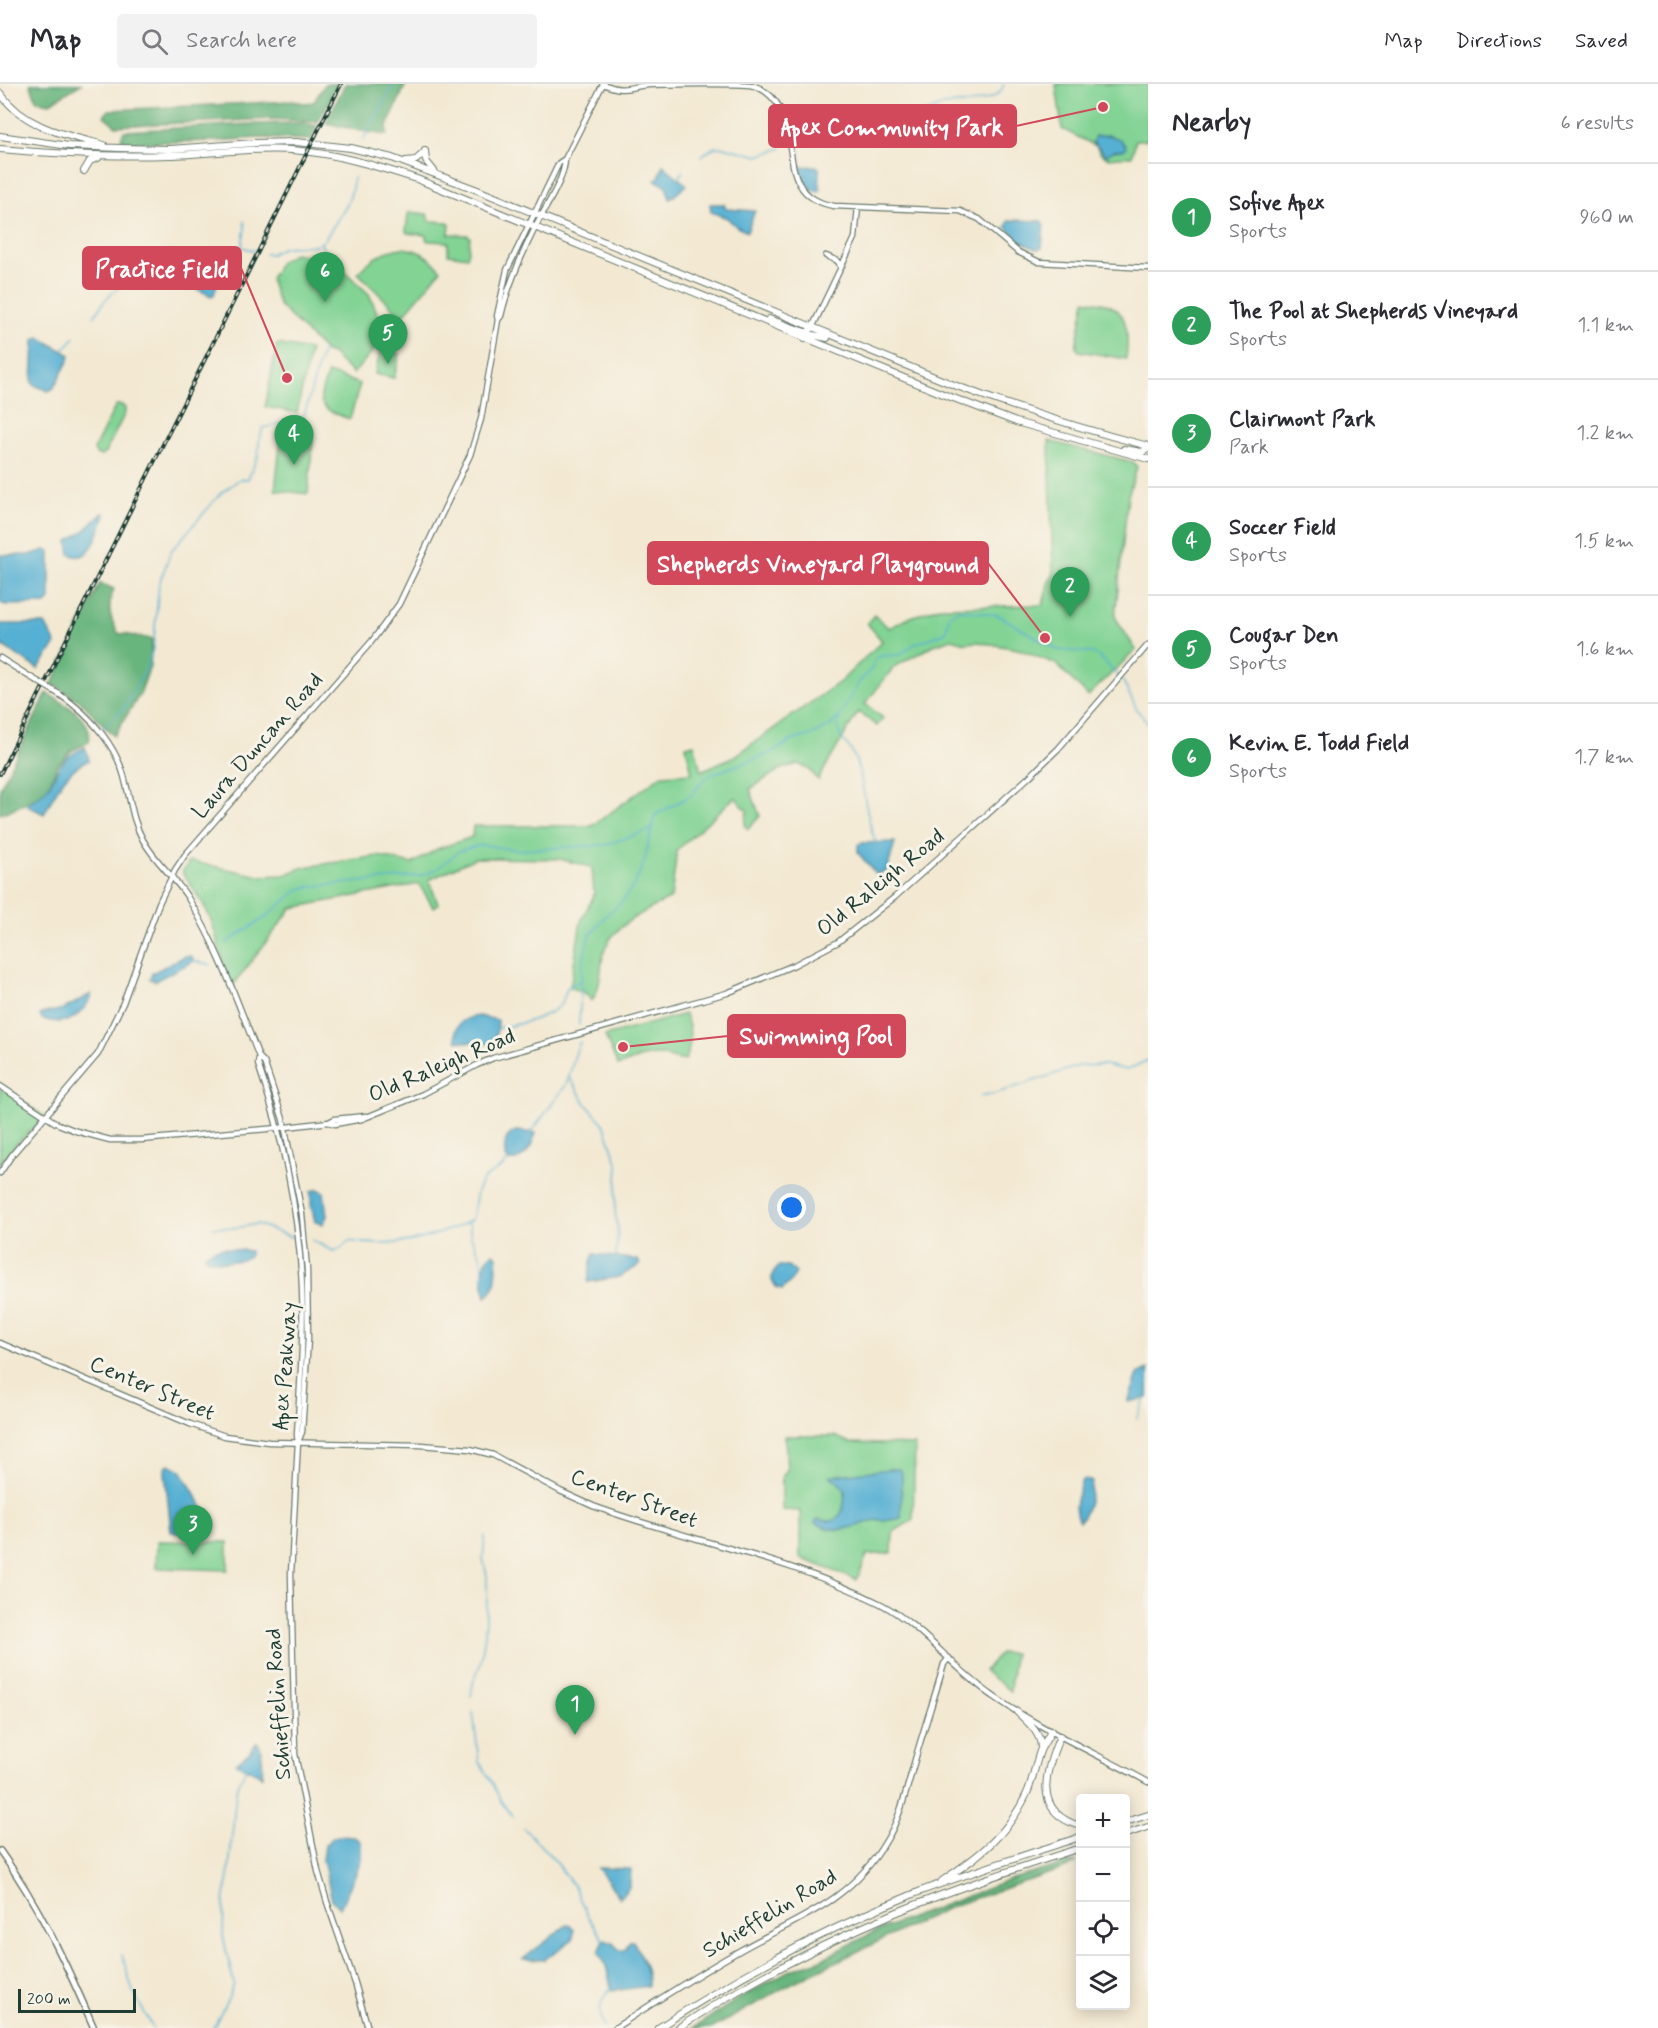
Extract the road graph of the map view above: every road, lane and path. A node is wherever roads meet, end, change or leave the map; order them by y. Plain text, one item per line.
1 (603, 84) edge
2 (0, 93) edge
3 (0, 136) edge
4 (119, 148) junction
5 (0, 149) edge
6 (62, 154) junction
7 (109, 156) junction
8 (566, 159) junction
9 (403, 161) junction
10 (436, 174) junction
11 (858, 207) junction
12 (534, 213) junction
13 (541, 216) junction
14 (528, 224) junction
15 (536, 227) junction
16 (826, 256) dead end
17 (1148, 268) edge
18 (842, 269) junction
19 (501, 297) junction
20 (504, 304) junction
21 (737, 309) junction
22 (498, 321) junction
23 (812, 328) junction
24 (805, 339) junction
25 (885, 357) junction
26 (1085, 442) junction
27 (1148, 448) edge
28 (1147, 457) edge
29 (1148, 645) edge
30 (0, 658) edge
31 (172, 877) junction
32 (259, 1057) junction
33 (0, 1086) edge
34 (46, 1117) junction
35 (285, 1127) junction
36 (279, 1128) junction
37 (0, 1173) edge
38 (0, 1343) edge
39 (298, 1442) junction
40 (949, 1658) junction
41 (1017, 1712) junction
42 (1051, 1731) junction
43 (1060, 1736) junction
44 (1040, 1750) junction
45 (1148, 1782) edge
46 (1148, 1815) edge
47 (1130, 1820) edge
48 (1076, 1824) edge
49 (1148, 1827) edge
50 (1130, 1832) edge
51 (1076, 1838) edge
52 (1076, 1849) edge
53 (0, 1851) edge
54 (934, 1886) junction
55 (94, 2028) edge
56 (368, 2028) edge
57 (615, 2028) edge
58 (658, 2028) edge
59 (678, 2028) edge

1 - 8 street, Laura Duncan Road
1 - 11 street
2 - 4 highway
3 - 4 highway
4 - 9 highway
5 - 6 highway
6 - 7 highway
6 - 7 highway
7 - 14 highway
8 - 12 street, Laura Duncan Road
8 - 13 street, Laura Duncan Road
9 - 10 highway
9 - 10 highway
10 - 12 highway
11 - 17 street
11 - 18 street
12 - 13 highway
12 - 14 street, Laura Duncan Road
13 - 15 street, Laura Duncan Road
13 - 23 highway
14 - 15 highway
14 - 19 street, Laura Duncan Road
15 - 20 street, Laura Duncan Road
15 - 21 highway
16 - 18 street
18 - 23 street
19 - 20 street
19 - 22 street, Laura Duncan Road
20 - 22 street, Laura Duncan Road
21 - 23 highway
21 - 24 highway
22 - 31 street, Laura Duncan Road
23 - 25 highway
24 - 25 highway
24 - 26 highway
25 - 27 highway
26 - 27 highway
26 - 28 highway
29 - 35 street, Old Raleigh Road
30 - 31 street, Apex Peakway, bridge
31 - 32 street, Apex Peakway
31 - 34 street, Laura Duncan Road
32 - 35 street, Apex Peakway
32 - 36 street, Apex Peakway
33 - 34 street, Old Raleigh Road
34 - 36 street, Old Raleigh Road
34 - 37 street, Laura Duncan Road
35 - 36 street, Old Raleigh Road
35 - 39 street, Apex Peakway
36 - 39 street, Apex Peakway
38 - 39 street, Center Street
39 - 40 street, Center Street
39 - 56 street, Schieffelin Road
40 - 41 street, Center Street
40 - 57 street, Schieffelin Road
41 - 42 street, Center Street
41 - 44 highway
42 - 43 street, Center Street
42 - 44 highway
43 - 45 street, Center Street
43 - 48 highway
44 - 54 highway
46 - 47 highway
49 - 50 highway
51 - 54 highway
52 - 59 highway
53 - 55 main road
54 - 58 highway

